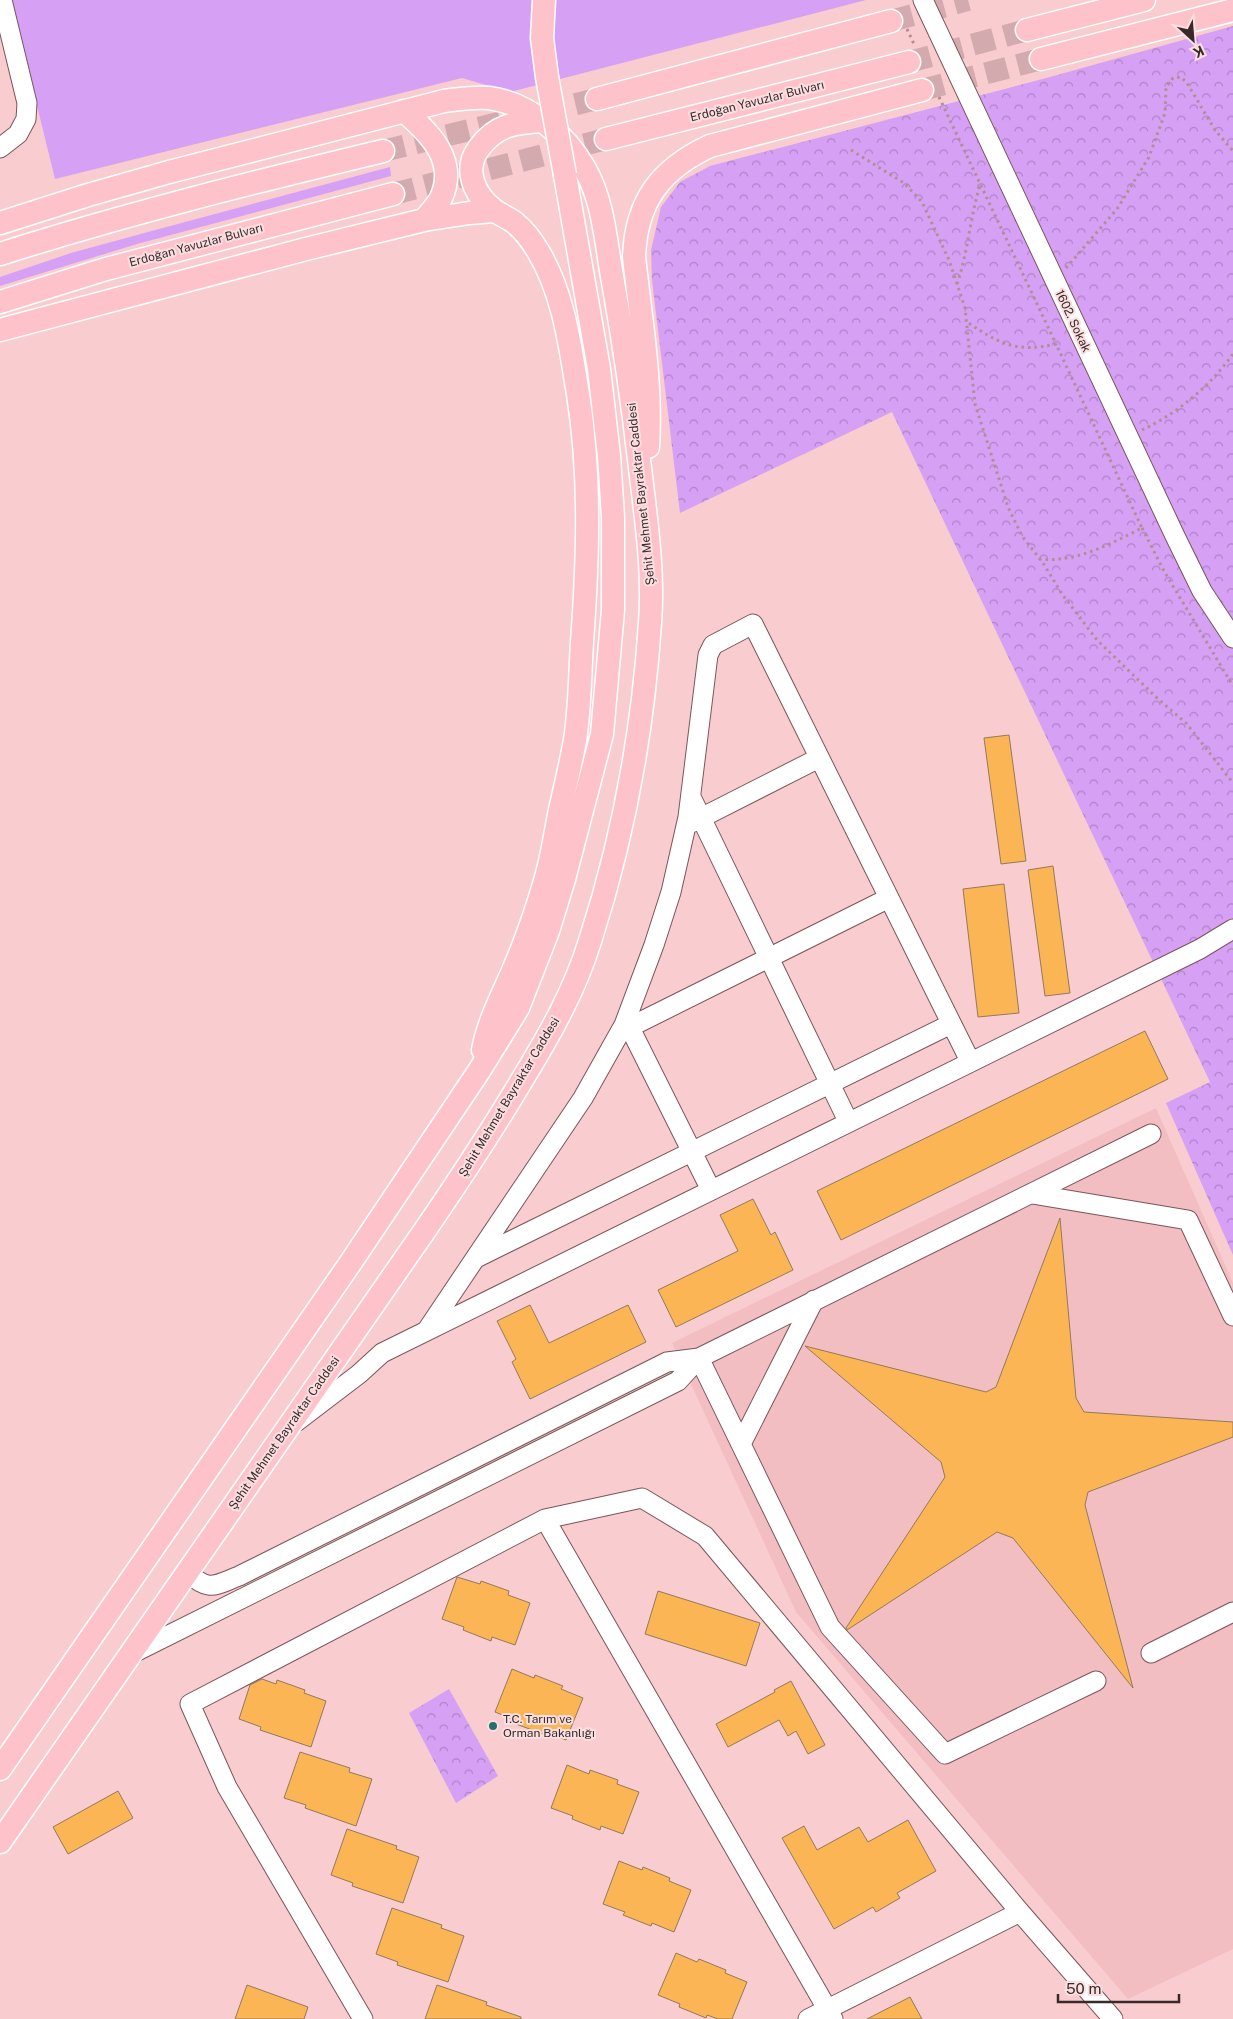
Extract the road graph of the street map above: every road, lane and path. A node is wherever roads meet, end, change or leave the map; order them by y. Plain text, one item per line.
1 (2, 0) edge
2 (544, 0) edge
3 (923, 0) edge
4 (1144, 0) edge
5 (1233, 10) edge
6 (898, 24) joint
7 (1027, 30) tunnel mouth
8 (914, 57) joint
9 (1041, 59) tunnel mouth
10 (928, 89) joint
11 (597, 99) tunnel mouth
12 (404, 111) junction
13 (542, 121) junction
14 (606, 140) tunnel mouth
15 (0, 148) edge
16 (852, 150) dead end
17 (1233, 151) edge
18 (382, 152) tunnel mouth
19 (575, 171) junction
20 (980, 185) junction
21 (393, 194) tunnel mouth
22 (494, 211) junction
23 (424, 220) junction
24 (0, 224) edge
25 (0, 254) edge
26 (1053, 278) junction
27 (957, 285) junction
28 (0, 302) edge
29 (967, 321) junction
30 (0, 330) edge
31 (1056, 344) junction
32 (1233, 354) edge
33 (1128, 437) junction
34 (644, 498) junction
35 (1142, 528) junction
36 (1038, 559) junction
37 (1233, 638) edge
38 (1233, 686) edge
39 (820, 758) junction
40 (1233, 783) edge
41 (694, 821) junction
42 (889, 898) junction
43 (1233, 929) edge
44 (769, 958) junction
45 (628, 1024) junction
46 (951, 1024) junction
47 (970, 1061) junction
48 (479, 1071) junction
49 (829, 1084) junction
50 (848, 1121) junction
51 (1151, 1134) dead end
52 (692, 1153) junction
53 (711, 1190) junction
54 (1032, 1194) junction
55 (475, 1259) junction
56 (814, 1300) junction
57 (1233, 1316) edge
58 (427, 1330) junction
59 (699, 1358) junction
60 (287, 1428) junction
61 (741, 1444) junction
62 (544, 1519) junction
63 (187, 1572) junction
64 (1233, 1612) edge
65 (1151, 1653) dead end
66 (131, 1654) junction
67 (1096, 1681) dead end
68 (0, 1769) edge
69 (0, 1842) edge
70 (1020, 1912) junction
71 (830, 2014) edge
72 (363, 2019) edge
73 (808, 2019) edge
74 (1114, 2019) edge

1 - 15 street
2 - 19 main road, bridge
3 - 26 street, 1602. Sokak
4 - 7 main road
5 - 9 main road
6 - 8 path
6 - 11 main road
8 - 14 main road, Erdoğan Yavuzlar Bulvarı
10 - 20 path
10 - 34 main road
12 - 13 main road
12 - 23 main road
12 - 24 main road
13 - 19 main road
13 - 22 main road
16 - 27 path
17 - 26 path
18 - 25 main road
19 - 34 main road, Şehit Mehmet Bayraktar Caddesi
19 - 48 main road
20 - 27 path
20 - 31 path
21 - 28 main road, Erdoğan Yavuzlar Bulvarı
22 - 23 main road
22 - 48 main road
23 - 30 main road
26 - 33 street, 1602. Sokak
27 - 29 path
29 - 31 path
29 - 36 path
31 - 35 path
32 - 33 path
33 - 37 street, 1602. Sokak
34 - 60 main road, Şehit Mehmet Bayraktar Caddesi
35 - 36 path
35 - 38 path
36 - 40 path
39 - 41 street
39 - 41 street
39 - 42 street
41 - 44 street
41 - 45 street
42 - 44 street
42 - 46 street
43 - 47 street
44 - 45 street
44 - 49 street
45 - 52 street
45 - 55 street
46 - 47 street
46 - 49 street
47 - 50 street
48 - 68 main road
49 - 50 street
49 - 52 street
50 - 53 street
51 - 54 street
52 - 53 street
52 - 55 street
53 - 58 street
54 - 56 street
54 - 57 street
55 - 58 street
56 - 59 street
56 - 61 street
58 - 60 street
59 - 61 street
59 - 63 street
59 - 66 street
60 - 63 main road, Şehit Mehmet Bayraktar Caddesi
61 - 67 street
62 - 70 street
62 - 71 street
62 - 72 street
63 - 66 main road, Şehit Mehmet Bayraktar Caddesi
64 - 65 street
66 - 69 main road, Şehit Mehmet Bayraktar Caddesi
70 - 71 street
70 - 74 street
71 - 73 street

